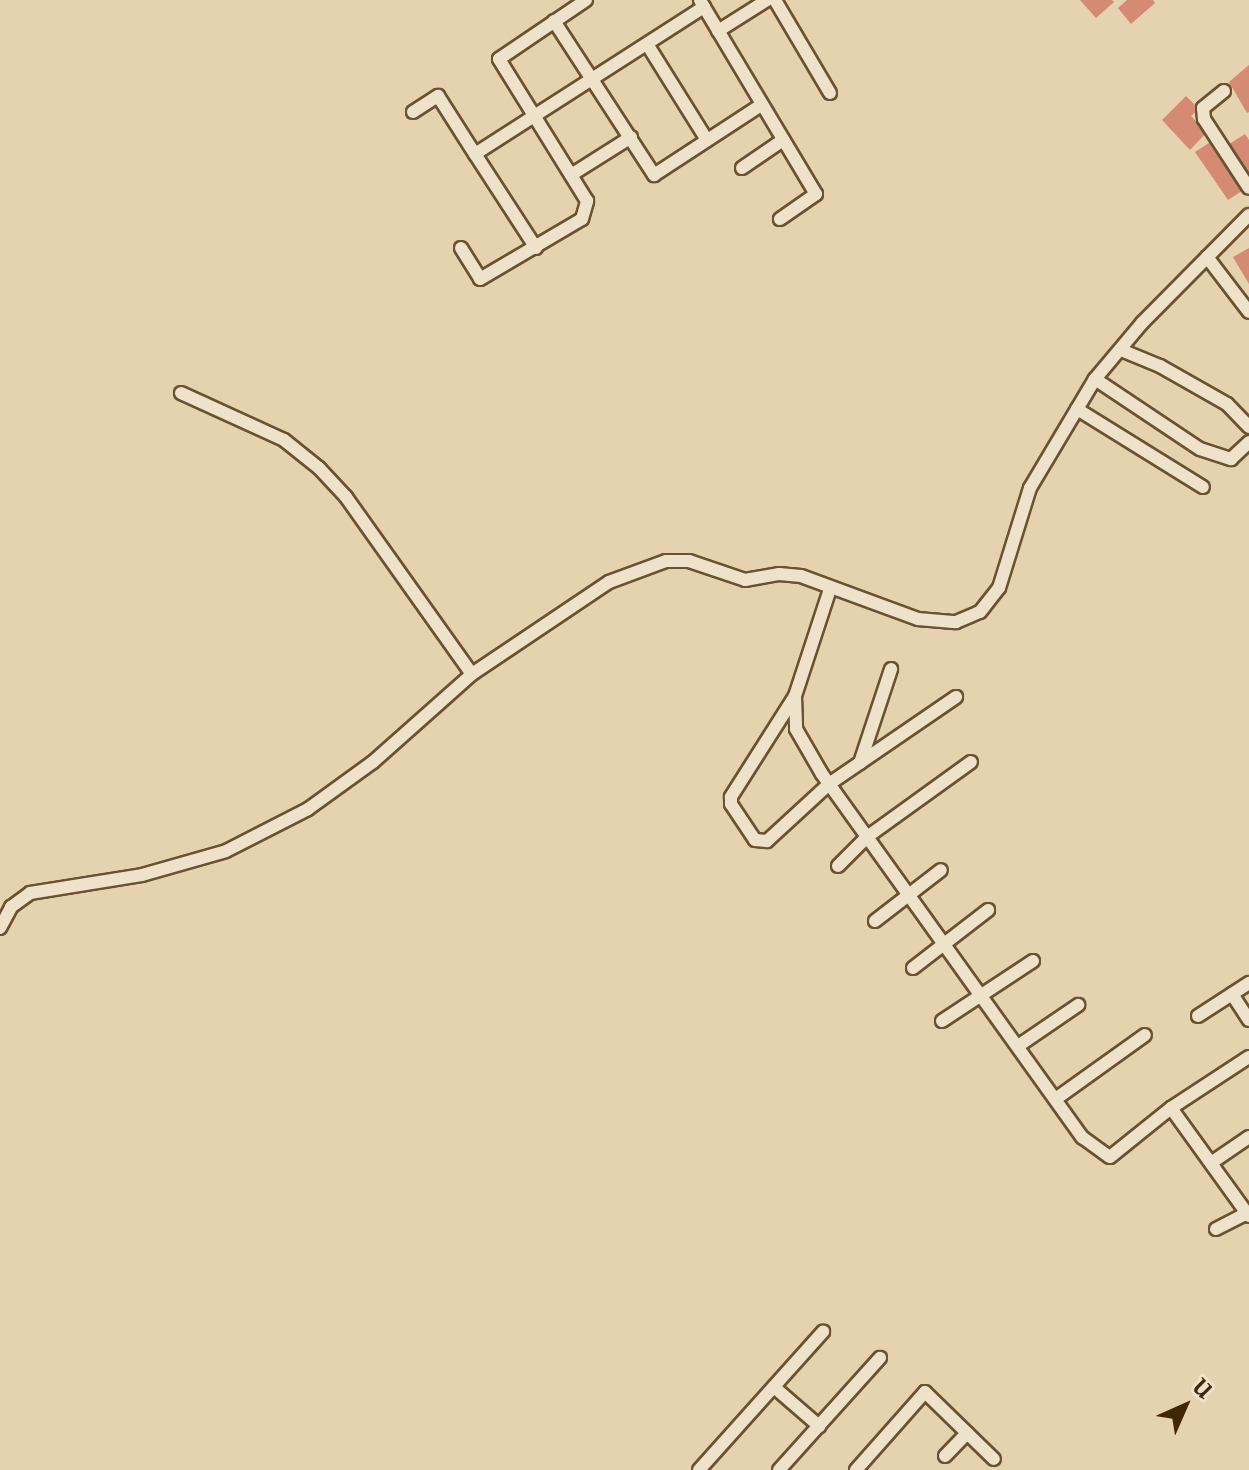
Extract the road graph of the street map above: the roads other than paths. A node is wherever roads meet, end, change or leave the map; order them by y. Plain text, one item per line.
1 (586, 0) edge
2 (767, 0) edge
3 (775, 0) edge
4 (702, 4) edge
5 (554, 21) junction
6 (718, 31) junction
7 (647, 44) junction
8 (594, 78) junction
9 (1224, 91) dead end
10 (830, 93) dead end
11 (761, 105) junction
12 (413, 112) dead end
13 (534, 116) junction
14 (631, 137) junction
15 (707, 140) junction
16 (783, 140) junction
17 (475, 154) junction
18 (742, 168) dead end
19 (571, 175) junction
20 (1249, 188) edge
21 (1249, 215) edge
22 (780, 219) dead end
23 (461, 248) dead end
24 (536, 248) junction
25 (1207, 257) junction
26 (1249, 312) edge
27 (1121, 350) junction
28 (1095, 379) junction
29 (181, 393) dead end
30 (1077, 409) junction
31 (1249, 427) edge
32 (1249, 442) edge
33 (1203, 487) dead end
34 (830, 589) junction
35 (891, 669) dead end
36 (472, 674) junction
37 (795, 696) junction
38 (956, 697) dead end
39 (971, 762) dead end
40 (860, 763) junction
41 (829, 784) junction
42 (867, 837) junction
43 (838, 866) dead end
44 (941, 870) dead end
45 (907, 894) junction
46 (988, 910) dead end
47 (875, 921) dead end
48 (0, 928) edge
49 (944, 946) junction
50 (1033, 961) dead end
51 (913, 968) dead end
52 (1249, 983) edge
53 (1232, 994) junction
54 (980, 996) junction
55 (1078, 1005) dead end
56 (1198, 1016) dead end
57 (1249, 1020) edge
58 (942, 1021) dead end
59 (1145, 1035) dead end
60 (1018, 1046) junction
61 (1249, 1057) edge
62 (1057, 1098) junction
63 (1171, 1108) junction
64 (1249, 1137) edge
65 (1211, 1163) junction
66 (1248, 1214) edge
67 (1216, 1229) dead end
68 (823, 1332) dead end
69 (880, 1358) dead end
70 (774, 1387) junction
71 (819, 1426) junction
72 (967, 1433) junction
73 (945, 1456) dead end
74 (994, 1459) dead end
75 (699, 1470) edge
76 (779, 1470) edge
77 (856, 1470) edge

1 - 5 street
2 - 6 street
3 - 10 street
4 - 6 street
4 - 7 street
5 - 8 street
5 - 13 street
6 - 11 street
7 - 8 street
7 - 15 street
8 - 13 street
8 - 14 street
9 - 20 street
11 - 15 street
11 - 16 street
12 - 17 street
13 - 17 street
13 - 19 street
14 - 15 street
14 - 19 street
16 - 18 street
16 - 22 street
17 - 24 street
19 - 24 street
21 - 25 street
23 - 24 street
25 - 26 street
25 - 27 street
27 - 28 street
27 - 31 street
28 - 30 street
28 - 32 street
29 - 36 street
30 - 33 street
30 - 34 street
34 - 36 street
34 - 37 street
35 - 40 street
36 - 48 street
37 - 41 street
37 - 41 street
38 - 40 street
39 - 42 street
40 - 41 street
41 - 42 street
42 - 43 street
42 - 45 street
44 - 45 street
45 - 47 street
45 - 49 street
46 - 49 street
49 - 51 street
49 - 54 street
50 - 54 street
52 - 53 street
53 - 56 street
53 - 57 street
54 - 58 street
54 - 60 street
55 - 60 street
59 - 62 street
60 - 62 street
61 - 63 street
62 - 63 street
63 - 65 street
64 - 65 street
65 - 66 street
66 - 67 street
68 - 70 street
69 - 71 street
70 - 71 street
70 - 75 street
71 - 76 street
72 - 73 street
72 - 74 street
72 - 77 street

